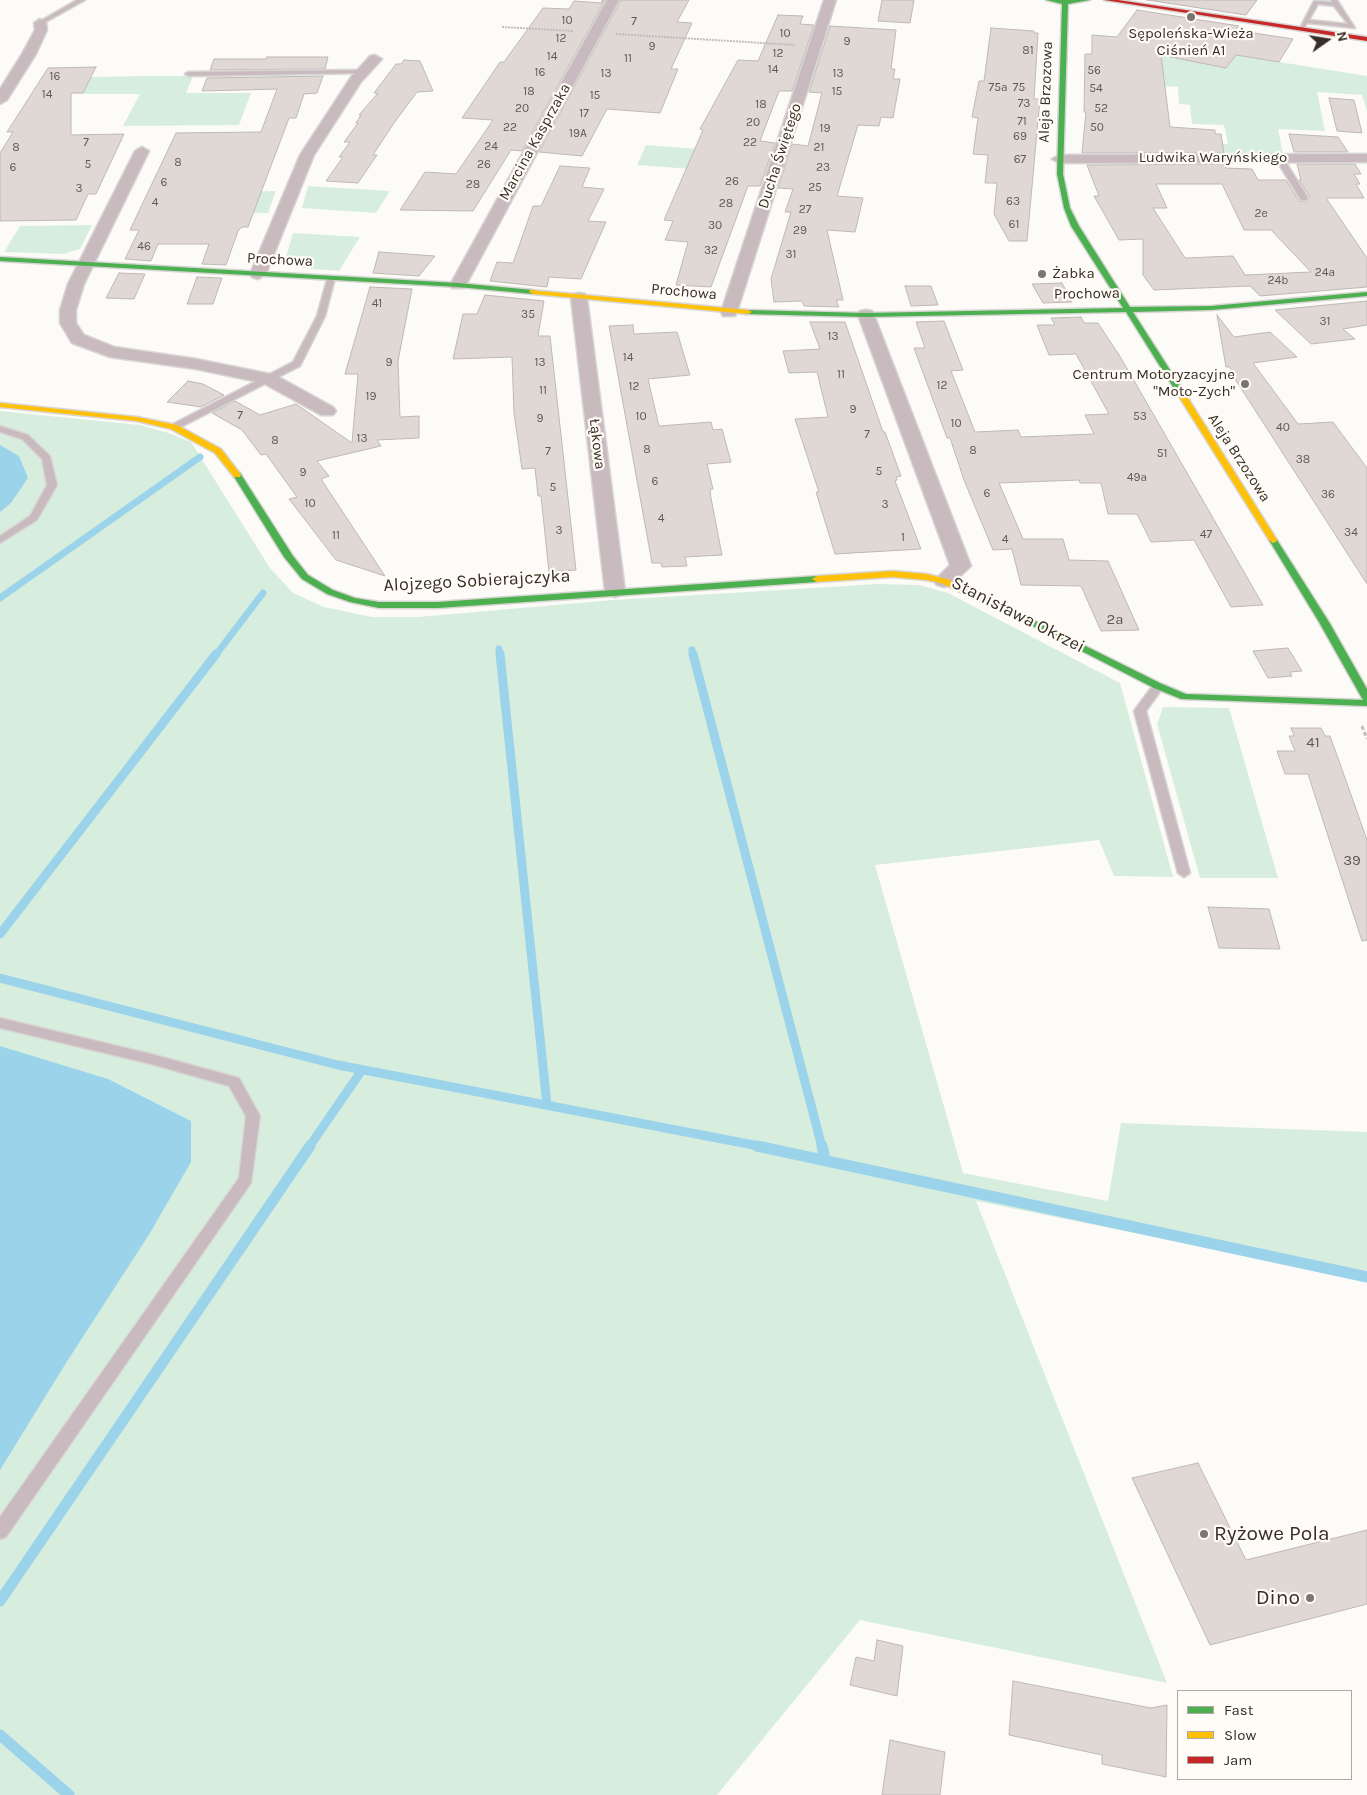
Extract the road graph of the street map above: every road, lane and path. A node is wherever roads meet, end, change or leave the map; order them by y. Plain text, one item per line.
1 (82, 0) edge
2 (613, 0) edge
3 (830, 0) edge
4 (1049, 0) edge
5 (1088, 0) edge
6 (1107, 0) edge
7 (1064, 2) junction
8 (1335, 2) edge
9 (40, 24) joint
10 (1303, 25) junction
11 (502, 27) dead end
12 (596, 33) junction
13 (1367, 39) edge
14 (816, 46) junction
15 (375, 58) dead end
16 (363, 72) junction
17 (188, 74) dead end
18 (6, 80) edge
19 (0, 100) edge
20 (142, 151) dead end
21 (1279, 158) junction
22 (1367, 158) edge
23 (1059, 159) junction
24 (1304, 198) dead end
25 (0, 259) edge
26 (87, 264) junction
27 (258, 274) junction
28 (331, 278) junction
29 (458, 285) junction
30 (1367, 294) edge
31 (579, 298) junction
32 (1125, 308) junction
33 (729, 312) junction
34 (866, 315) junction
35 (269, 379) junction
36 (0, 405) edge
37 (328, 411) dead end
38 (174, 427) junction
39 (0, 429) edge
40 (0, 540) edge
41 (944, 582) junction
42 (615, 591) junction
43 (1158, 686) junction
44 (1367, 698) edge
45 (1367, 703) edge
46 (1184, 872) dead end
47 (0, 1023) edge
48 (0, 1531) edge

1 - 9 lane
2 - 12 street, Marcina Kasprzaka
3 - 14 street, Ducha Świętego
4 - 7 street
5 - 7 street
6 - 10 street
7 - 23 street, Aleja Brzozowa
8 - 10 lane
8 - 10 lane
9 - 18 street
10 - 13 street
11 - 12 path
12 - 14 path
12 - 29 street, Marcina Kasprzaka
14 - 33 street, Ducha Świętego
15 - 16 street
16 - 17 lane
16 - 27 street
18 - 19 street
20 - 26 street
21 - 22 street, Ludwika Waryńskiego
21 - 23 street, Ludwika Waryńskiego
21 - 24 lane
23 - 32 street, Aleja Brzozowa
25 - 26 street, Prochowa
26 - 27 street, Prochowa
26 - 35 street
27 - 28 street, Prochowa
28 - 29 street, Prochowa
28 - 35 lane
29 - 31 street, Prochowa
30 - 32 street, Prochowa
31 - 33 street, Prochowa
31 - 42 street, Łąkowa
32 - 34 street, Prochowa
32 - 44 street, Aleja Brzozowa
33 - 34 street, Prochowa
34 - 41 street, Stanisława Okrzei
35 - 37 street
35 - 38 lane
36 - 38 street, Alojzego Sobierajczyka
38 - 42 street, Alojzego Sobierajczyka
39 - 40 lane
41 - 42 street, Alojzego Sobierajczyka
41 - 43 street, Stanisława Okrzei
43 - 45 street, Stanisława Okrzei
43 - 46 lane
47 - 48 lane

